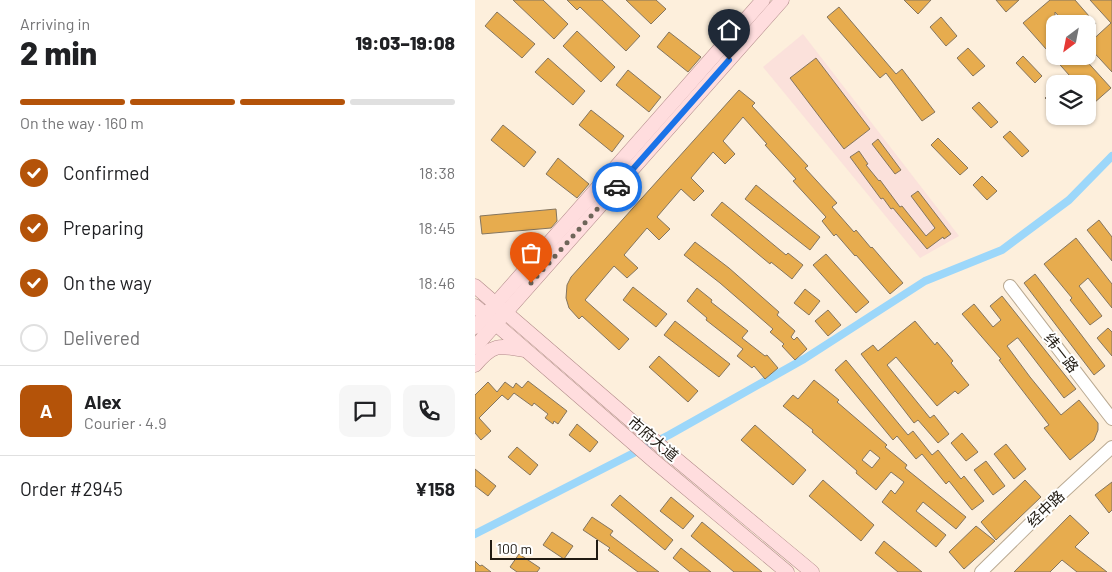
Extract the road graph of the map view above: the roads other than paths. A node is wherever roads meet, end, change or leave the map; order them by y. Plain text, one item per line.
1 (763, 0) edge
2 (782, 0) edge
3 (475, 286) edge
4 (1010, 286) dead end
5 (500, 308) junction
6 (485, 315) edge
7 (475, 327) edge
8 (475, 347) edge
9 (526, 351) junction
10 (475, 365) edge
11 (1112, 419) edge
12 (1112, 447) edge
13 (787, 572) edge
14 (812, 572) edge
15 (981, 572) edge

1 - 5 main road
2 - 5 main road
3 - 5 main road, 市府大道
4 - 11 main road, 纬一路
5 - 6 main road
5 - 14 main road, 市府大道
6 - 7 main road
6 - 8 main road
6 - 9 main road, 市府大道
9 - 10 main road
9 - 13 main road, 市府大道
12 - 15 main road, 经中路

